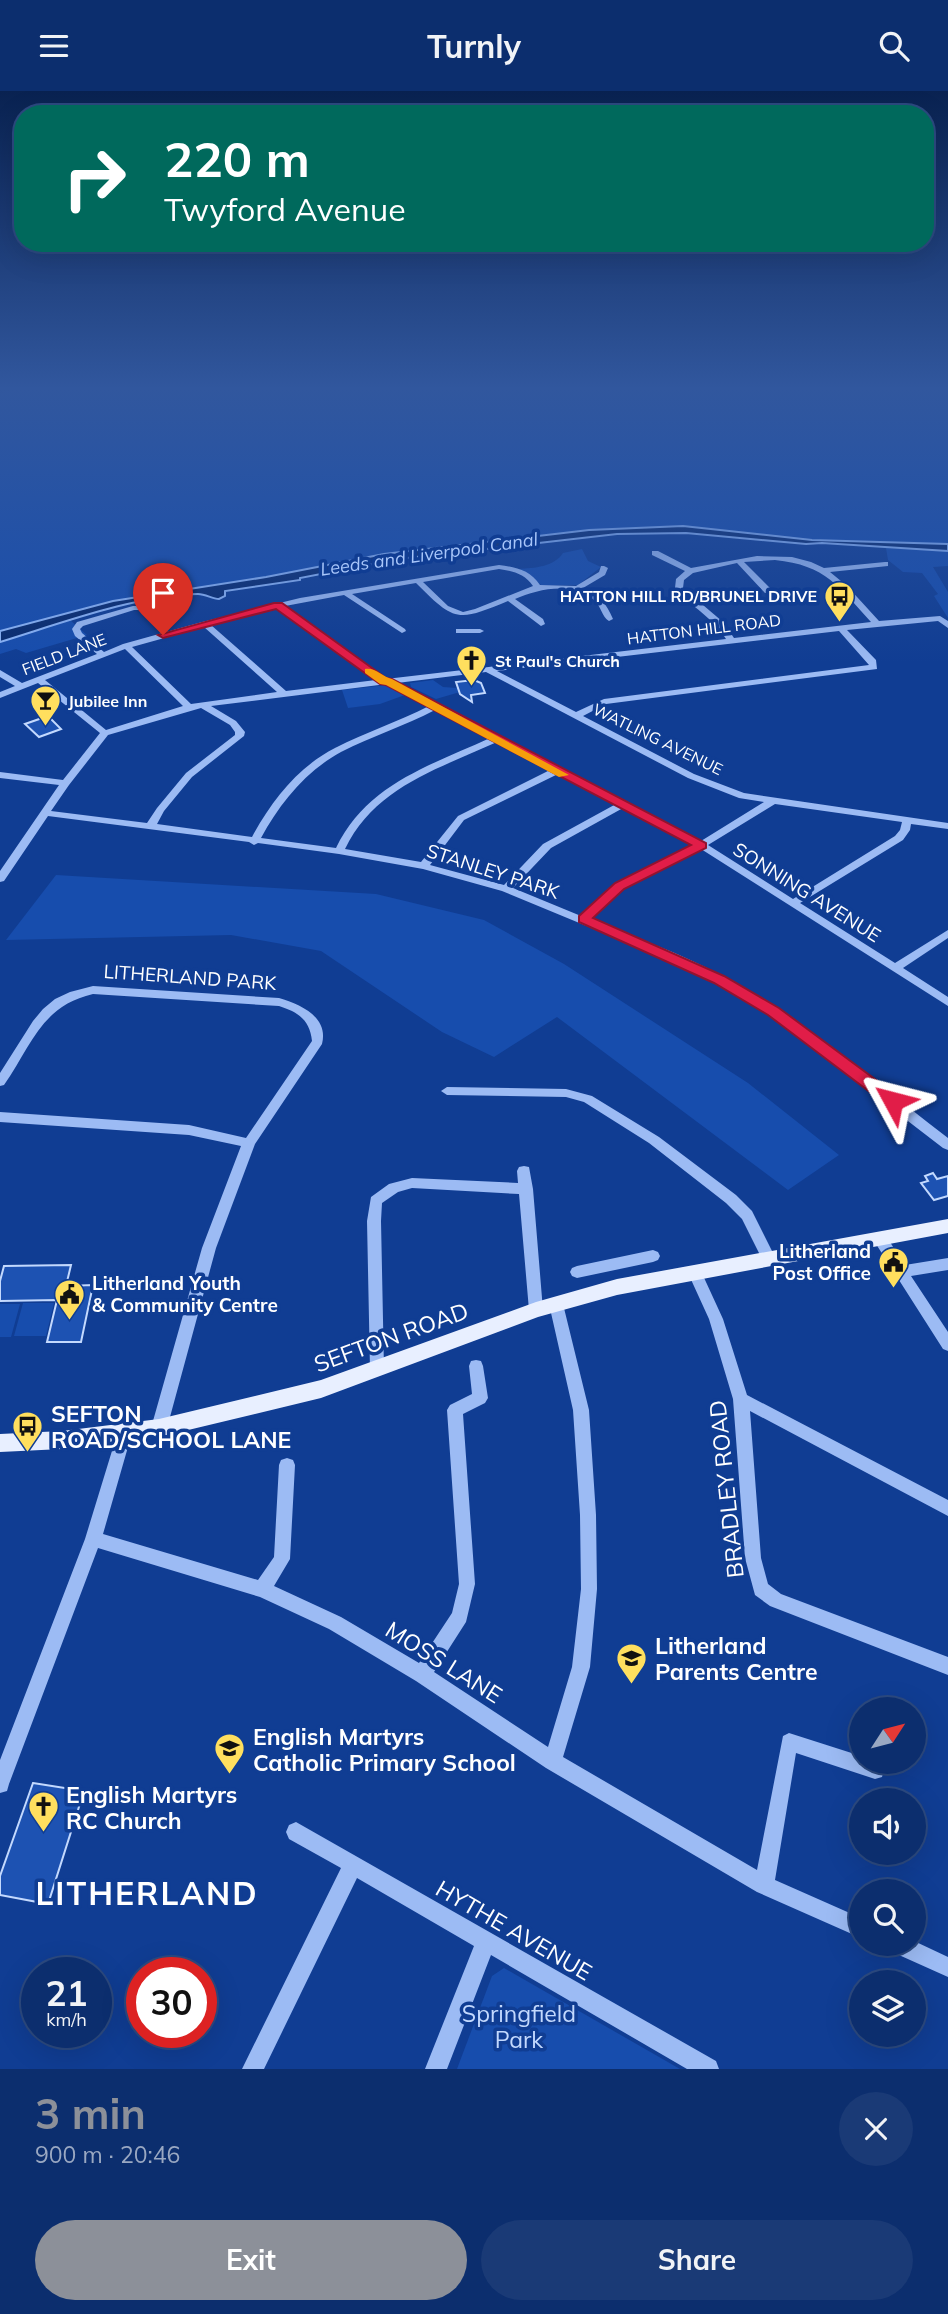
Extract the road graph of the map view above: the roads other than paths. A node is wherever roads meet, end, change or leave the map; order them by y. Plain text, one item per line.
1 (655, 553) dead end
2 (740, 562) junction
3 (886, 564) dead end
4 (604, 568) dead end
5 (690, 571) junction
6 (824, 571) junction
7 (418, 581) junction
8 (537, 587) junction
9 (579, 587) junction
10 (768, 591) dead end
11 (347, 594) junction
12 (510, 599) junction
13 (278, 605) junction
14 (165, 608) dead end
15 (463, 614) junction
16 (609, 619) dead end
17 (205, 624) junction
18 (877, 624) junction
19 (529, 626) dead end
20 (948, 626) edge
21 (470, 629) junction
22 (842, 629) junction
23 (402, 631) dead end
24 (459, 631) dead end
25 (480, 631) dead end
26 (732, 642) junction
27 (126, 646) junction
28 (102, 655) junction
29 (874, 667) joint
30 (488, 670) junction
31 (0, 673) edge
32 (38, 679) junction
33 (386, 682) junction
34 (20, 686) junction
35 (284, 694) junction
36 (0, 695) edge
37 (201, 704) junction
38 (434, 706) junction
39 (189, 707) junction
40 (576, 716) junction
41 (105, 733) junction
42 (496, 739) junction
43 (556, 771) junction
44 (0, 775) edge
45 (65, 783) junction
46 (773, 801) junction
47 (622, 805) junction
48 (47, 813) junction
49 (908, 821) junction
50 (948, 826) edge
51 (150, 827) junction
52 (254, 842) junction
53 (701, 845) junction
54 (339, 851) junction
55 (424, 866) junction
56 (0, 879) edge
57 (506, 889) junction
58 (792, 904) junction
59 (584, 919) junction
60 (948, 933) edge
61 (895, 968) junction
62 (948, 1002) edge
63 (0, 1082) edge
64 (447, 1091) dead end
65 (0, 1117) edge
66 (249, 1143) junction
67 (948, 1145) edge
68 (524, 1171) dead end
69 (526, 1189) junction
70 (948, 1226) edge
71 (881, 1240) junction
72 (653, 1256) dead end
73 (769, 1259) junction
74 (948, 1264) edge
75 (608, 1265) junction
76 (577, 1272) dead end
77 (900, 1272) junction
78 (695, 1273) junction
79 (617, 1287) junction
80 (556, 1304) junction
81 (536, 1310) junction
82 (948, 1345) edge
83 (476, 1366) dead end
84 (377, 1369) junction
85 (741, 1399) junction
86 (159, 1427) junction
87 (124, 1433) junction
88 (0, 1443) edge
89 (287, 1465) dead end
90 (948, 1508) edge
91 (93, 1539) junction
92 (262, 1588) junction
93 (948, 1666) edge
94 (422, 1675) junction
95 (6, 1743) edge
96 (553, 1761) junction
97 (849, 1761) edge
98 (0, 1784) edge
99 (296, 1832) dead end
100 (352, 1866) junction
101 (764, 1885) junction
102 (849, 1923) edge
103 (486, 1942) junction
104 (924, 1956) edge
105 (948, 1967) edge
106 (253, 2069) edge
107 (436, 2069) edge
108 (708, 2069) edge

1 - 5 street
2 - 5 street
2 - 6 street
2 - 10 street
3 - 6 street
4 - 9 street
5 - 26 street
6 - 18 street
7 - 8 street, FIELD LANE
7 - 11 street, FIELD LANE
7 - 15 street
8 - 9 street
8 - 12 street
9 - 16 street
11 - 13 street, FIELD LANE
11 - 23 street
12 - 15 street
12 - 19 street
13 - 17 street, FIELD LANE
13 - 33 street, SONNING AVENUE
14 - 28 street
15 - 21 street
17 - 27 street, FIELD LANE
17 - 35 street
18 - 20 street, HATTON HILL ROAD
18 - 22 street, HATTON HILL ROAD
21 - 24 street
21 - 25 street
22 - 26 street, HATTON HILL ROAD
22 - 29 street
26 - 30 street, HATTON HILL ROAD
27 - 28 street, FIELD LANE
27 - 39 street
28 - 32 street, FIELD LANE
29 - 40 street
30 - 33 street, HATTON HILL ROAD
30 - 40 street, WATLING AVENUE
31 - 34 street
32 - 34 street, FIELD LANE
32 - 41 street
33 - 35 street, HATTON HILL ROAD
33 - 38 street, SONNING AVENUE
34 - 36 street, FIELD LANE
35 - 37 street, HATTON HILL ROAD
37 - 39 street, HATTON HILL ROAD
37 - 51 street
38 - 42 street, SONNING AVENUE
38 - 52 street
39 - 41 street, HATTON HILL ROAD
40 - 46 street, WATLING AVENUE
41 - 45 street
42 - 43 street, SONNING AVENUE
42 - 54 street
43 - 47 street, SONNING AVENUE
43 - 55 street
44 - 45 street
45 - 48 street
46 - 49 street, WATLING AVENUE
46 - 53 street
47 - 53 street, SONNING AVENUE
47 - 57 street
48 - 51 street, STANLEY PARK
48 - 56 street
49 - 50 street, WATLING AVENUE
49 - 58 street
51 - 52 street, STANLEY PARK
52 - 54 street, STANLEY PARK
53 - 58 street, SONNING AVENUE
53 - 59 street
54 - 55 street, STANLEY PARK
55 - 57 street, STANLEY PARK
57 - 59 street, STANLEY PARK
58 - 61 street, SONNING AVENUE
59 - 67 street, STANLEY PARK
60 - 61 street
61 - 62 street, SONNING AVENUE
63 - 66 street, LITHERLAND PARK
64 - 73 street
65 - 66 street
66 - 86 street, LITHERLAND PARK
68 - 69 street
69 - 81 street
69 - 84 street
70 - 71 main road, SEFTON ROAD
71 - 73 main road, SEFTON ROAD
71 - 77 street
72 - 75 street
73 - 78 main road, SEFTON ROAD
74 - 77 street
75 - 76 street
75 - 79 street
77 - 82 street
78 - 79 main road, SEFTON ROAD
78 - 85 street, BRADLEY ROAD
79 - 80 main road, SEFTON ROAD
80 - 81 main road, SEFTON ROAD
80 - 96 street
81 - 84 main road, SEFTON ROAD
83 - 94 street
84 - 86 main road, SEFTON ROAD
85 - 90 street
85 - 93 street, BRADLEY ROAD
86 - 87 main road, SEFTON ROAD
87 - 88 main road, SEFTON ROAD
87 - 91 street
89 - 92 street
91 - 92 street, MOSS LANE
91 - 95 street
92 - 94 street, MOSS LANE
94 - 96 street, MOSS LANE
95 - 98 street
96 - 101 street, MOSS LANE
97 - 101 street
99 - 100 street, HYTHE AVENUE
100 - 103 street, HYTHE AVENUE
100 - 106 street
101 - 102 street, MOSS LANE
103 - 107 street
103 - 108 street, HYTHE AVENUE
104 - 105 street

